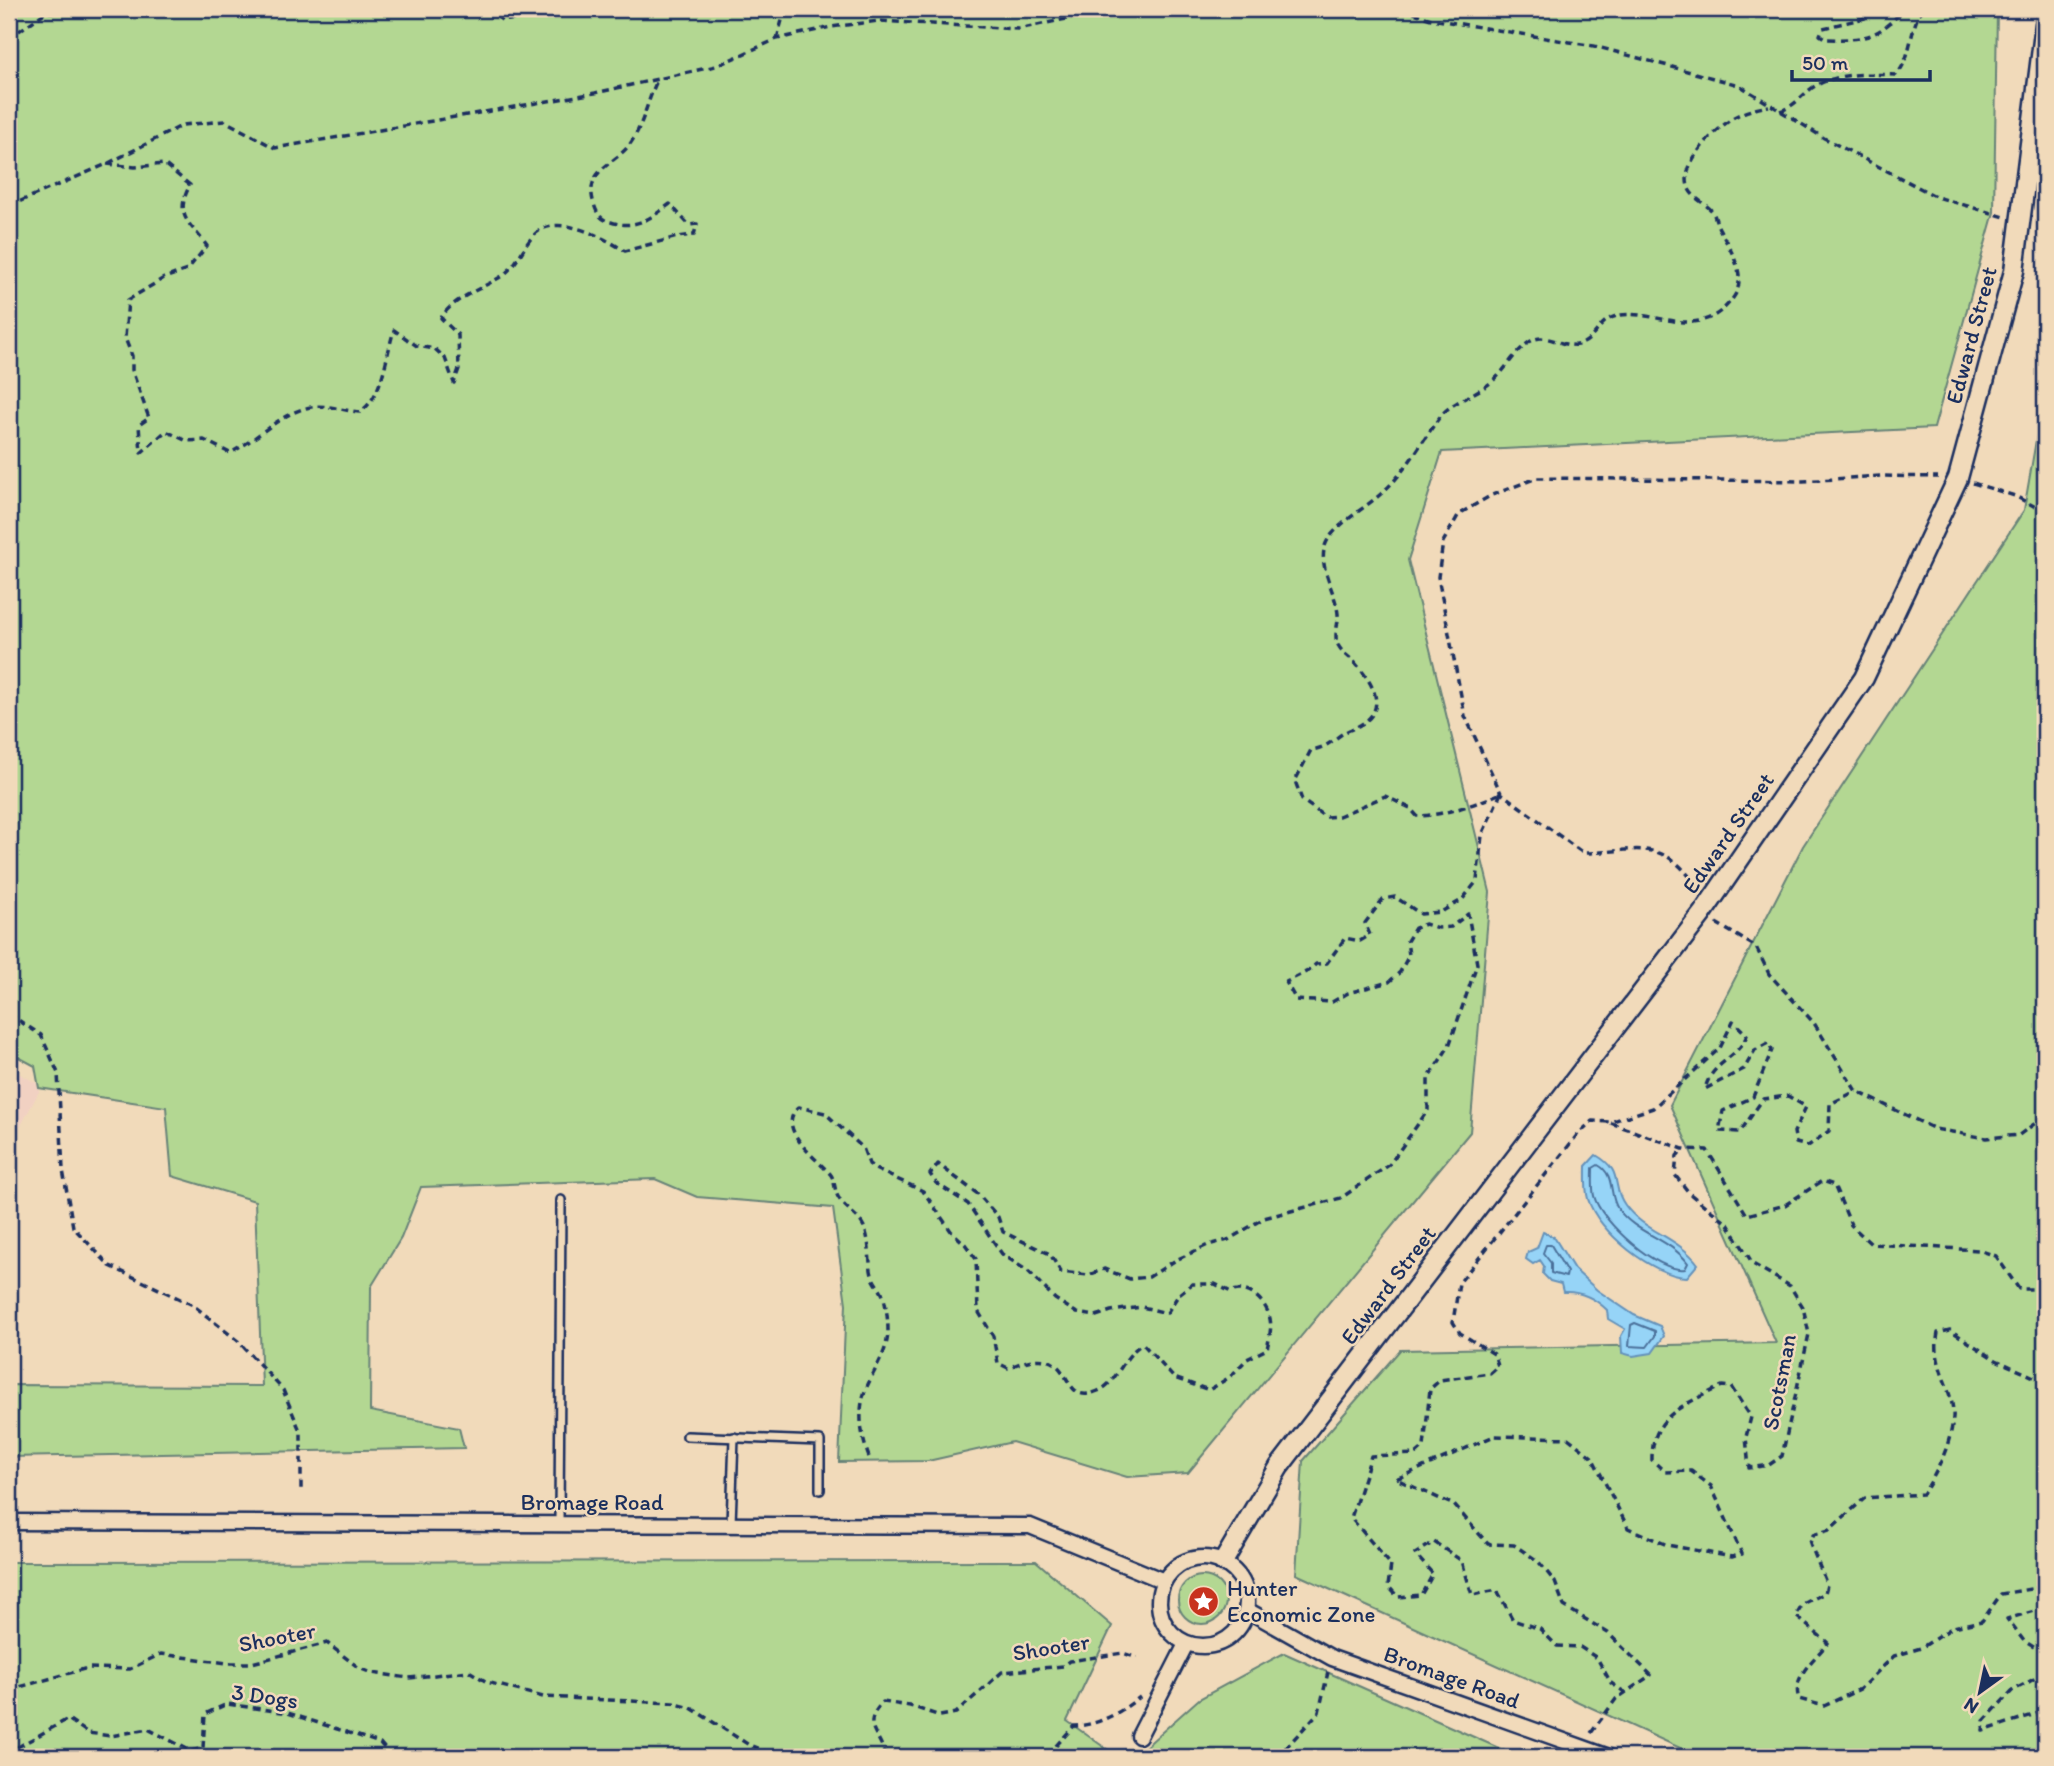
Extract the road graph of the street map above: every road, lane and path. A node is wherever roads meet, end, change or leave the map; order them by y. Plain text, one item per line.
1 (128, 9) edge
2 (487, 9) edge
3 (549, 9) edge
4 (785, 9) edge
5 (1115, 9) edge
6 (1402, 9) edge
7 (1873, 9) edge
8 (1904, 9) edge
9 (1922, 9) edge
10 (2045, 24) edge
11 (9, 38) edge
12 (777, 39) junction
13 (658, 79) junction
14 (1769, 106) junction
15 (1780, 111) junction
16 (107, 164) junction
17 (9, 206) edge
18 (2020, 222) junction
19 (1958, 478) junction
20 (2045, 512) edge
21 (1501, 793) junction
22 (1698, 888) dead end
23 (1702, 914) junction
24 (9, 1014) edge
25 (1856, 1091) junction
26 (2045, 1116) edge
27 (1609, 1122) junction
28 (1683, 1149) junction
29 (561, 1200) dead end
30 (2045, 1289) edge
31 (2045, 1382) edge
32 (687, 1436) dead end
33 (734, 1437) junction
34 (869, 1457) dead end
35 (300, 1490) dead end
36 (820, 1490) dead end
37 (9, 1522) edge
38 (559, 1524) junction
39 (731, 1525) junction
40 (1223, 1562) junction
41 (1164, 1581) junction
42 (2045, 1590) edge
43 (2045, 1608) edge
44 (1247, 1610) junction
45 (1186, 1644) junction
46 (2045, 1654) edge
47 (1137, 1658) dead end
48 (1332, 1658) junction
49 (2045, 1673) edge
50 (1168, 1675) junction
51 (9, 1690) edge
52 (1626, 1693) junction
53 (2045, 1711) edge
54 (1139, 1736) dead end
55 (1582, 1747) junction
56 (11, 1757) edge
57 (392, 1757) edge
58 (781, 1757) edge
59 (885, 1757) edge
60 (1052, 1757) edge
61 (1277, 1757) edge
62 (1609, 1757) edge
63 (1997, 1757) edge
64 (2033, 1757) edge

1 - 11 path
2 - 3 path
4 - 12 path
5 - 12 path
6 - 14 path
7 - 8 path
9 - 15 path
10 - 18 street, Edward Street
12 - 13 path
13 - 16 path
13 - 16 path
14 - 15 path
14 - 21 path
15 - 18 path
16 - 17 path
18 - 19 street, Edward Street
19 - 20 path
19 - 21 path
19 - 23 street, Edward Street
21 - 22 path
21 - 34 path
23 - 25 path
23 - 40 street, Edward Street
24 - 35 path
25 - 26 path
25 - 27 path
27 - 28 path
27 - 52 path
28 - 30 path
28 - 52 path, Scotsman
29 - 38 lane
31 - 42 path
32 - 33 lane
33 - 36 lane
33 - 39 lane
37 - 38 street, Bromage Road
38 - 39 street, Bromage Road
39 - 41 street, Bromage Road
40 - 41 street
40 - 44 street
41 - 45 street
43 - 46 path
44 - 45 street
44 - 48 street, Bromage Road
45 - 50 street
47 - 59 path, Shooter
48 - 55 street, Bromage Road
48 - 61 path
49 - 53 path
50 - 54 street
50 - 60 path
51 - 58 path, Shooter
52 - 55 path, Scotsman
55 - 62 street, Bromage Road
56 - 57 path, 3 Dogs
63 - 64 path

